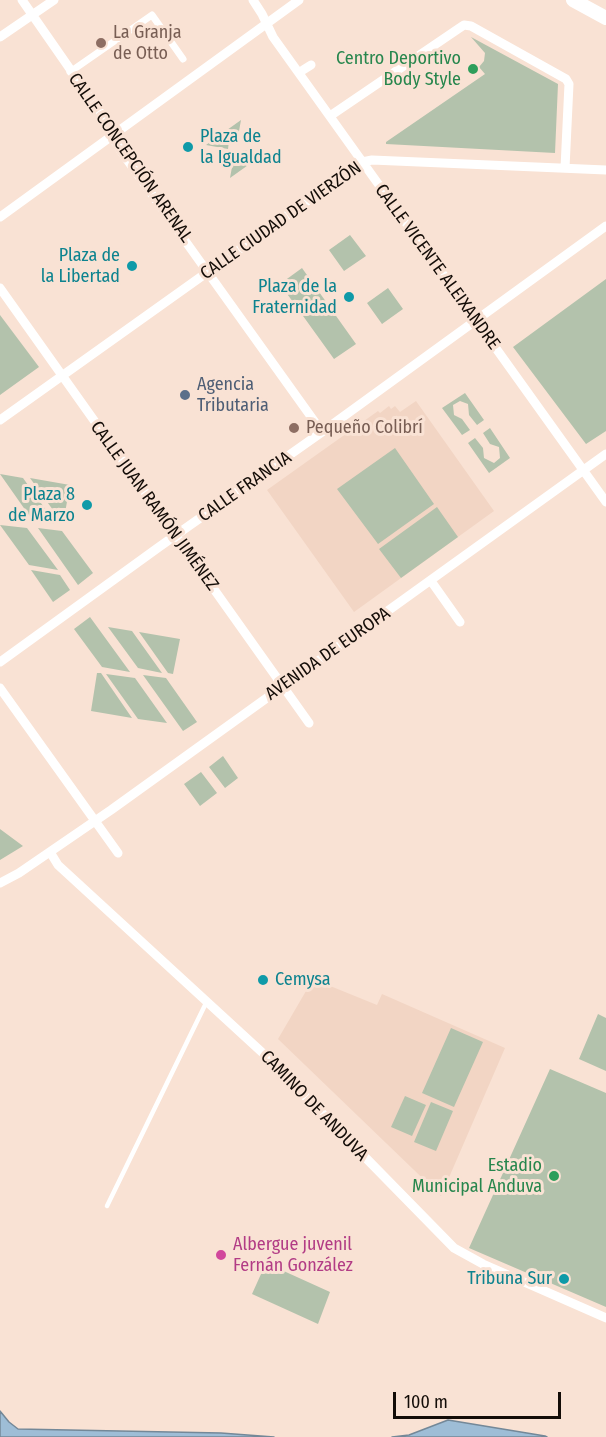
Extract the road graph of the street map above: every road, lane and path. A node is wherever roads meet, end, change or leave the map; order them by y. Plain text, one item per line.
1 (22, 0) edge
2 (54, 0) edge
3 (253, 0) edge
4 (299, 0) edge
5 (573, 0) edge
6 (32, 16) junction
7 (606, 18) edge
8 (267, 24) junction
9 (0, 38) edge
10 (183, 58) dead end
11 (70, 72) junction
12 (330, 116) junction
13 (113, 135) junction
14 (362, 162) junction
15 (565, 168) junction
16 (606, 170) edge
17 (0, 217) edge
18 (606, 226) edge
19 (208, 272) junction
20 (0, 288) edge
21 (475, 320) junction
22 (62, 375) junction
23 (0, 420) edge
24 (322, 432) junction
25 (606, 454) edge
26 (584, 471) junction
27 (606, 502) edge
28 (175, 535) junction
29 (431, 581) junction
30 (460, 622) dead end
31 (0, 662) edge
32 (284, 685) junction
33 (0, 688) edge
34 (309, 723) dead end
35 (96, 820) junction
36 (50, 852) junction
37 (118, 853) dead end
38 (0, 883) edge
39 (207, 1001) junction
40 (107, 1206) dead end
41 (606, 1318) edge

1 - 6 street, CALLE CONCEPCIÓN ARENAL
2 - 6 street
3 - 8 street, CALLE VICENTE ALEIXANDRE
4 - 8 street
5 - 7 main road
6 - 9 street
6 - 11 street, CALLE CONCEPCIÓN ARENAL
8 - 12 street, CALLE VICENTE ALEIXANDRE
8 - 13 street
10 - 11 street
11 - 13 street, CALLE CONCEPCIÓN ARENAL
12 - 14 street, CALLE VICENTE ALEIXANDRE
12 - 15 street
13 - 17 street
13 - 19 street, CALLE CONCEPCIÓN ARENAL
14 - 15 street, CALLE CIUDAD DE VIERZÓN
14 - 19 street, CALLE CIUDAD DE VIERZÓN
14 - 21 street, CALLE VICENTE ALEIXANDRE
15 - 16 street, CALLE CIUDAD DE VIERZÓN
18 - 21 street, CALLE FRANCIA
19 - 22 street, CALLE CIUDAD DE VIERZÓN
19 - 24 street, CALLE CONCEPCIÓN ARENAL
20 - 22 street, CALLE JUAN RAMÓN JIMÉNEZ
21 - 24 street, CALLE FRANCIA
21 - 26 street, CALLE VICENTE ALEIXANDRE
22 - 23 street, CALLE CIUDAD DE VIERZÓN
22 - 28 street, CALLE JUAN RAMÓN JIMÉNEZ
24 - 28 street, CALLE FRANCIA
25 - 26 street, AVENIDA DE EUROPA
26 - 27 street, CALLE VICENTE ALEIXANDRE
26 - 29 street, AVENIDA DE EUROPA
28 - 31 street, CALLE FRANCIA
28 - 32 street, CALLE JUAN RAMÓN JIMÉNEZ
29 - 30 street
29 - 32 street, AVENIDA DE EUROPA
32 - 34 street, CALLE JUAN RAMÓN JIMÉNEZ
32 - 35 street, AVENIDA DE EUROPA
33 - 35 street
35 - 36 street, AVENIDA DE EUROPA
35 - 37 street
36 - 38 street, AVENIDA DE EUROPA
36 - 39 street, CAMINO DE ANDUVA
39 - 40 lane
39 - 41 street, CAMINO DE ANDUVA

